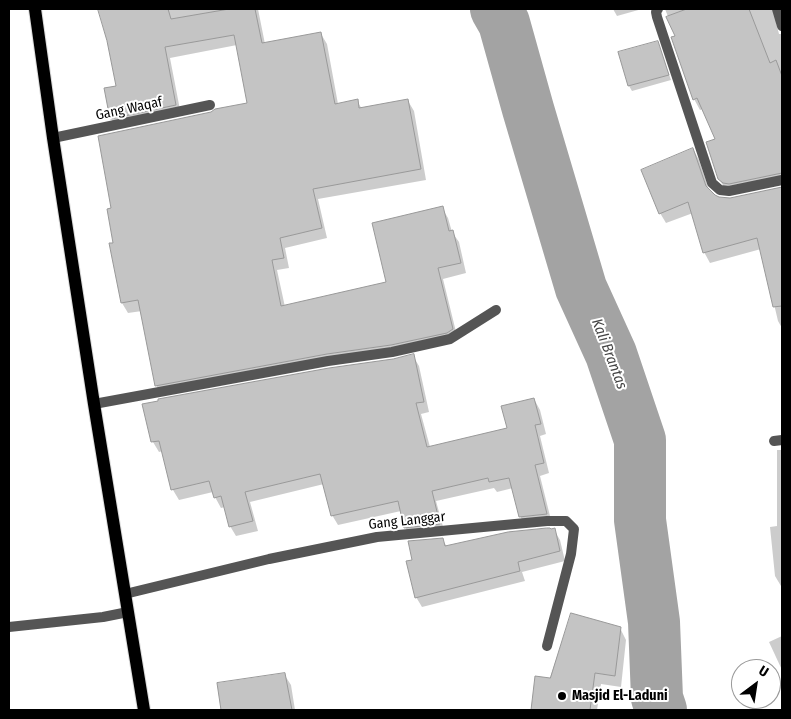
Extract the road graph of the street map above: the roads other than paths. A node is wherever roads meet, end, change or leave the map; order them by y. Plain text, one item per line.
1 (35, 9) edge
2 (658, 9) edge
3 (777, 9) edge
4 (782, 26) edge
5 (210, 105) dead end
6 (53, 138) junction
7 (782, 180) edge
8 (496, 310) dead end
9 (94, 404) junction
10 (125, 594) junction
11 (128, 612) junction
12 (9, 627) edge
13 (547, 646) dead end
14 (144, 710) edge

1 - 6 main road
2 - 7 street
3 - 4 street
5 - 6 street, Gang Waqaf
6 - 9 main road
8 - 9 street
9 - 10 main road
10 - 11 main road
10 - 13 street, Gang Langgar
11 - 12 street
11 - 14 main road

